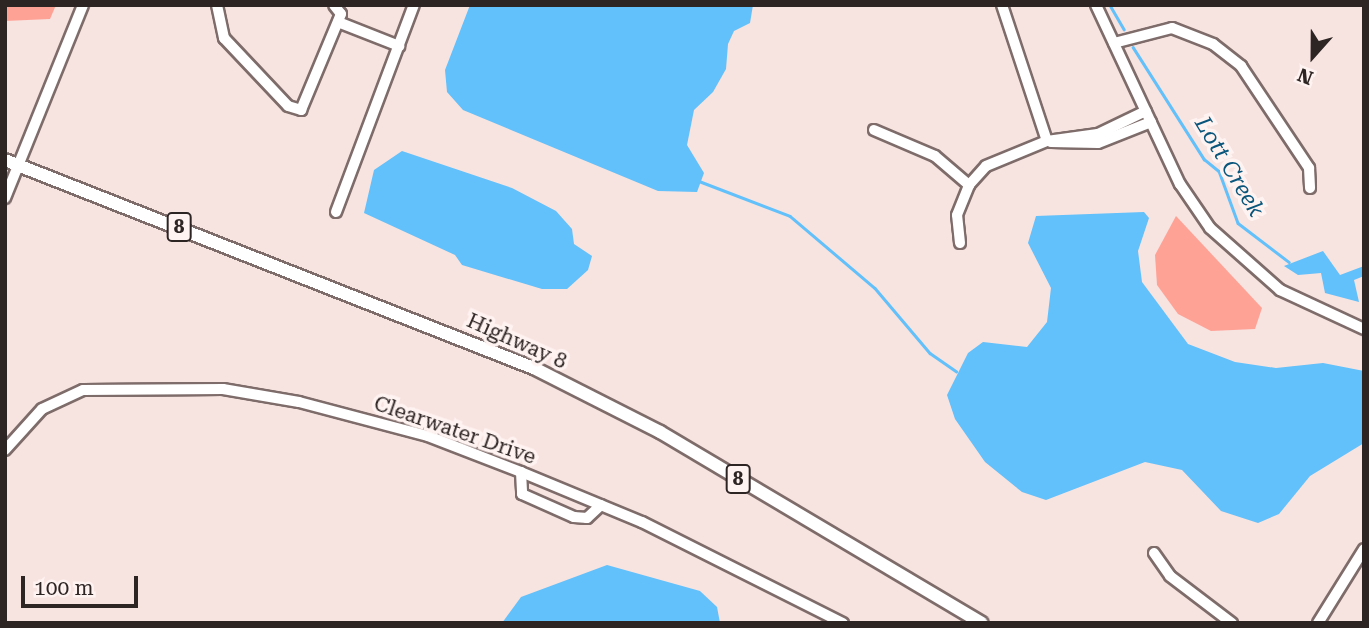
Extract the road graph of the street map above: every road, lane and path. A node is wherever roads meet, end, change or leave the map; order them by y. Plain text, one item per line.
1 (83, 5) edge
2 (217, 5) edge
3 (334, 5) edge
4 (414, 5) edge
5 (1002, 5) edge
6 (1096, 5) edge
7 (338, 22) junction
8 (1114, 43) junction
9 (399, 46) junction
10 (1146, 111) junction
11 (1151, 122) junction
12 (874, 131) dead end
13 (1047, 141) junction
14 (12, 162) edge
15 (969, 185) junction
16 (1310, 188) dead end
17 (5, 198) edge
18 (336, 212) dead end
19 (960, 243) dead end
20 (1364, 329) edge
21 (5, 450) edge
22 (521, 472) junction
23 (601, 505) junction
24 (1364, 549) edge
25 (1154, 553) dead end
26 (843, 623) edge
27 (982, 623) edge
28 (1231, 623) edge
29 (1318, 623) edge

1 - 14 street
2 - 7 street
3 - 7 street
4 - 9 street
5 - 13 street
6 - 8 street
7 - 9 street
8 - 10 street
8 - 16 street
9 - 18 street
10 - 11 street
10 - 13 street
11 - 13 street
11 - 20 street
12 - 15 street
13 - 15 street
14 - 17 street
14 - 27 main road, Highway 8 / 8
15 - 19 street
21 - 22 street, Clearwater Drive
22 - 23 street, Clearwater Drive
22 - 23 street
23 - 26 street, Clearwater Drive
24 - 29 street
25 - 28 street

